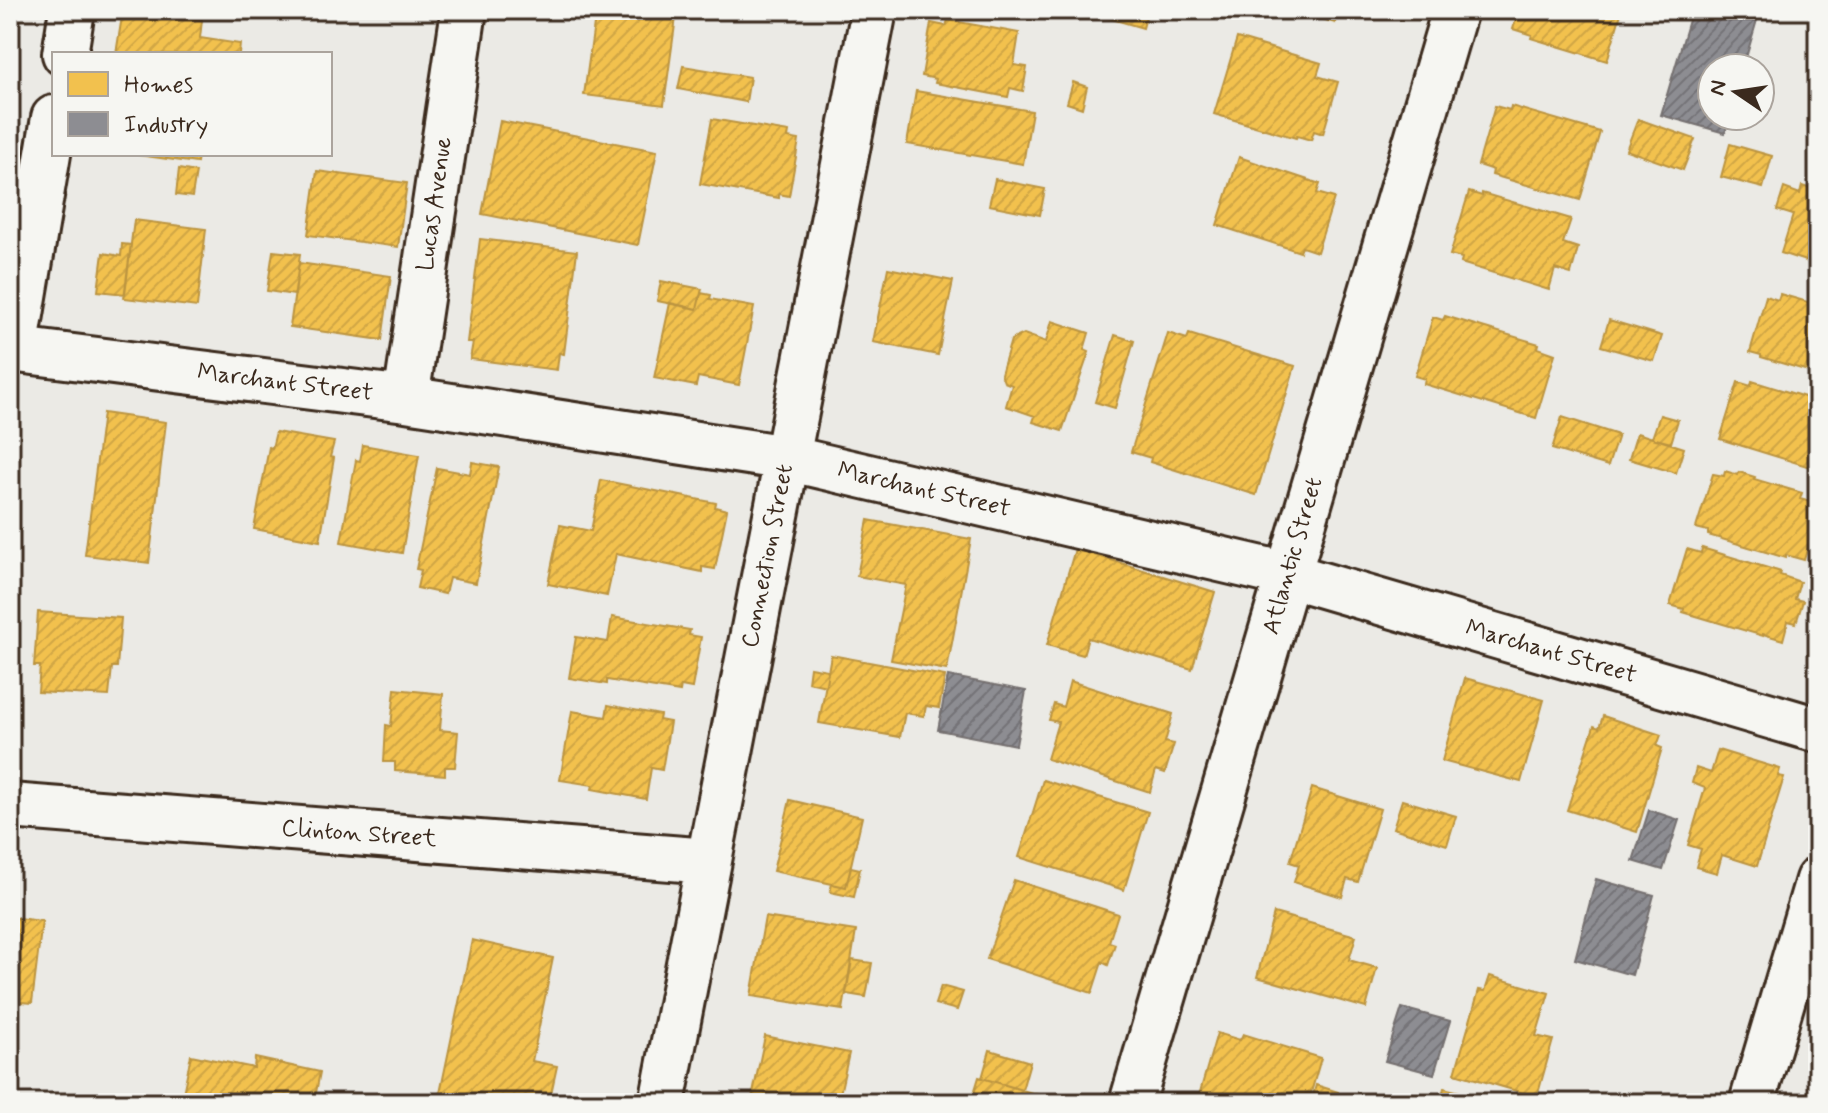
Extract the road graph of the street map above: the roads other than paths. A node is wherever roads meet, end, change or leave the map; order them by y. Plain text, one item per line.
1 (72, 10) edge
2 (464, 10) edge
3 (874, 10) edge
4 (1455, 10) edge
5 (65, 52) edge
6 (52, 129) edge
7 (12, 349) edge
8 (406, 399) junction
9 (787, 458) junction
10 (1288, 575) junction
11 (1818, 730) edge
12 (10, 806) edge
13 (709, 861) junction
14 (1818, 880) edge
15 (662, 1103) edge
16 (1132, 1103) edge
17 (1752, 1103) edge

1 - 5 street
2 - 8 street, Lucas Avenue
3 - 9 street, Connection Street
4 - 10 street, Atlantic Street
6 - 7 street
7 - 8 street, Marchant Street
8 - 9 street, Marchant Street
9 - 10 street, Marchant Street
9 - 13 street, Connection Street
10 - 11 street, Marchant Street
10 - 16 street, Atlantic Street
12 - 13 street, Clinton Street
13 - 15 street, Connection Street
14 - 17 street

